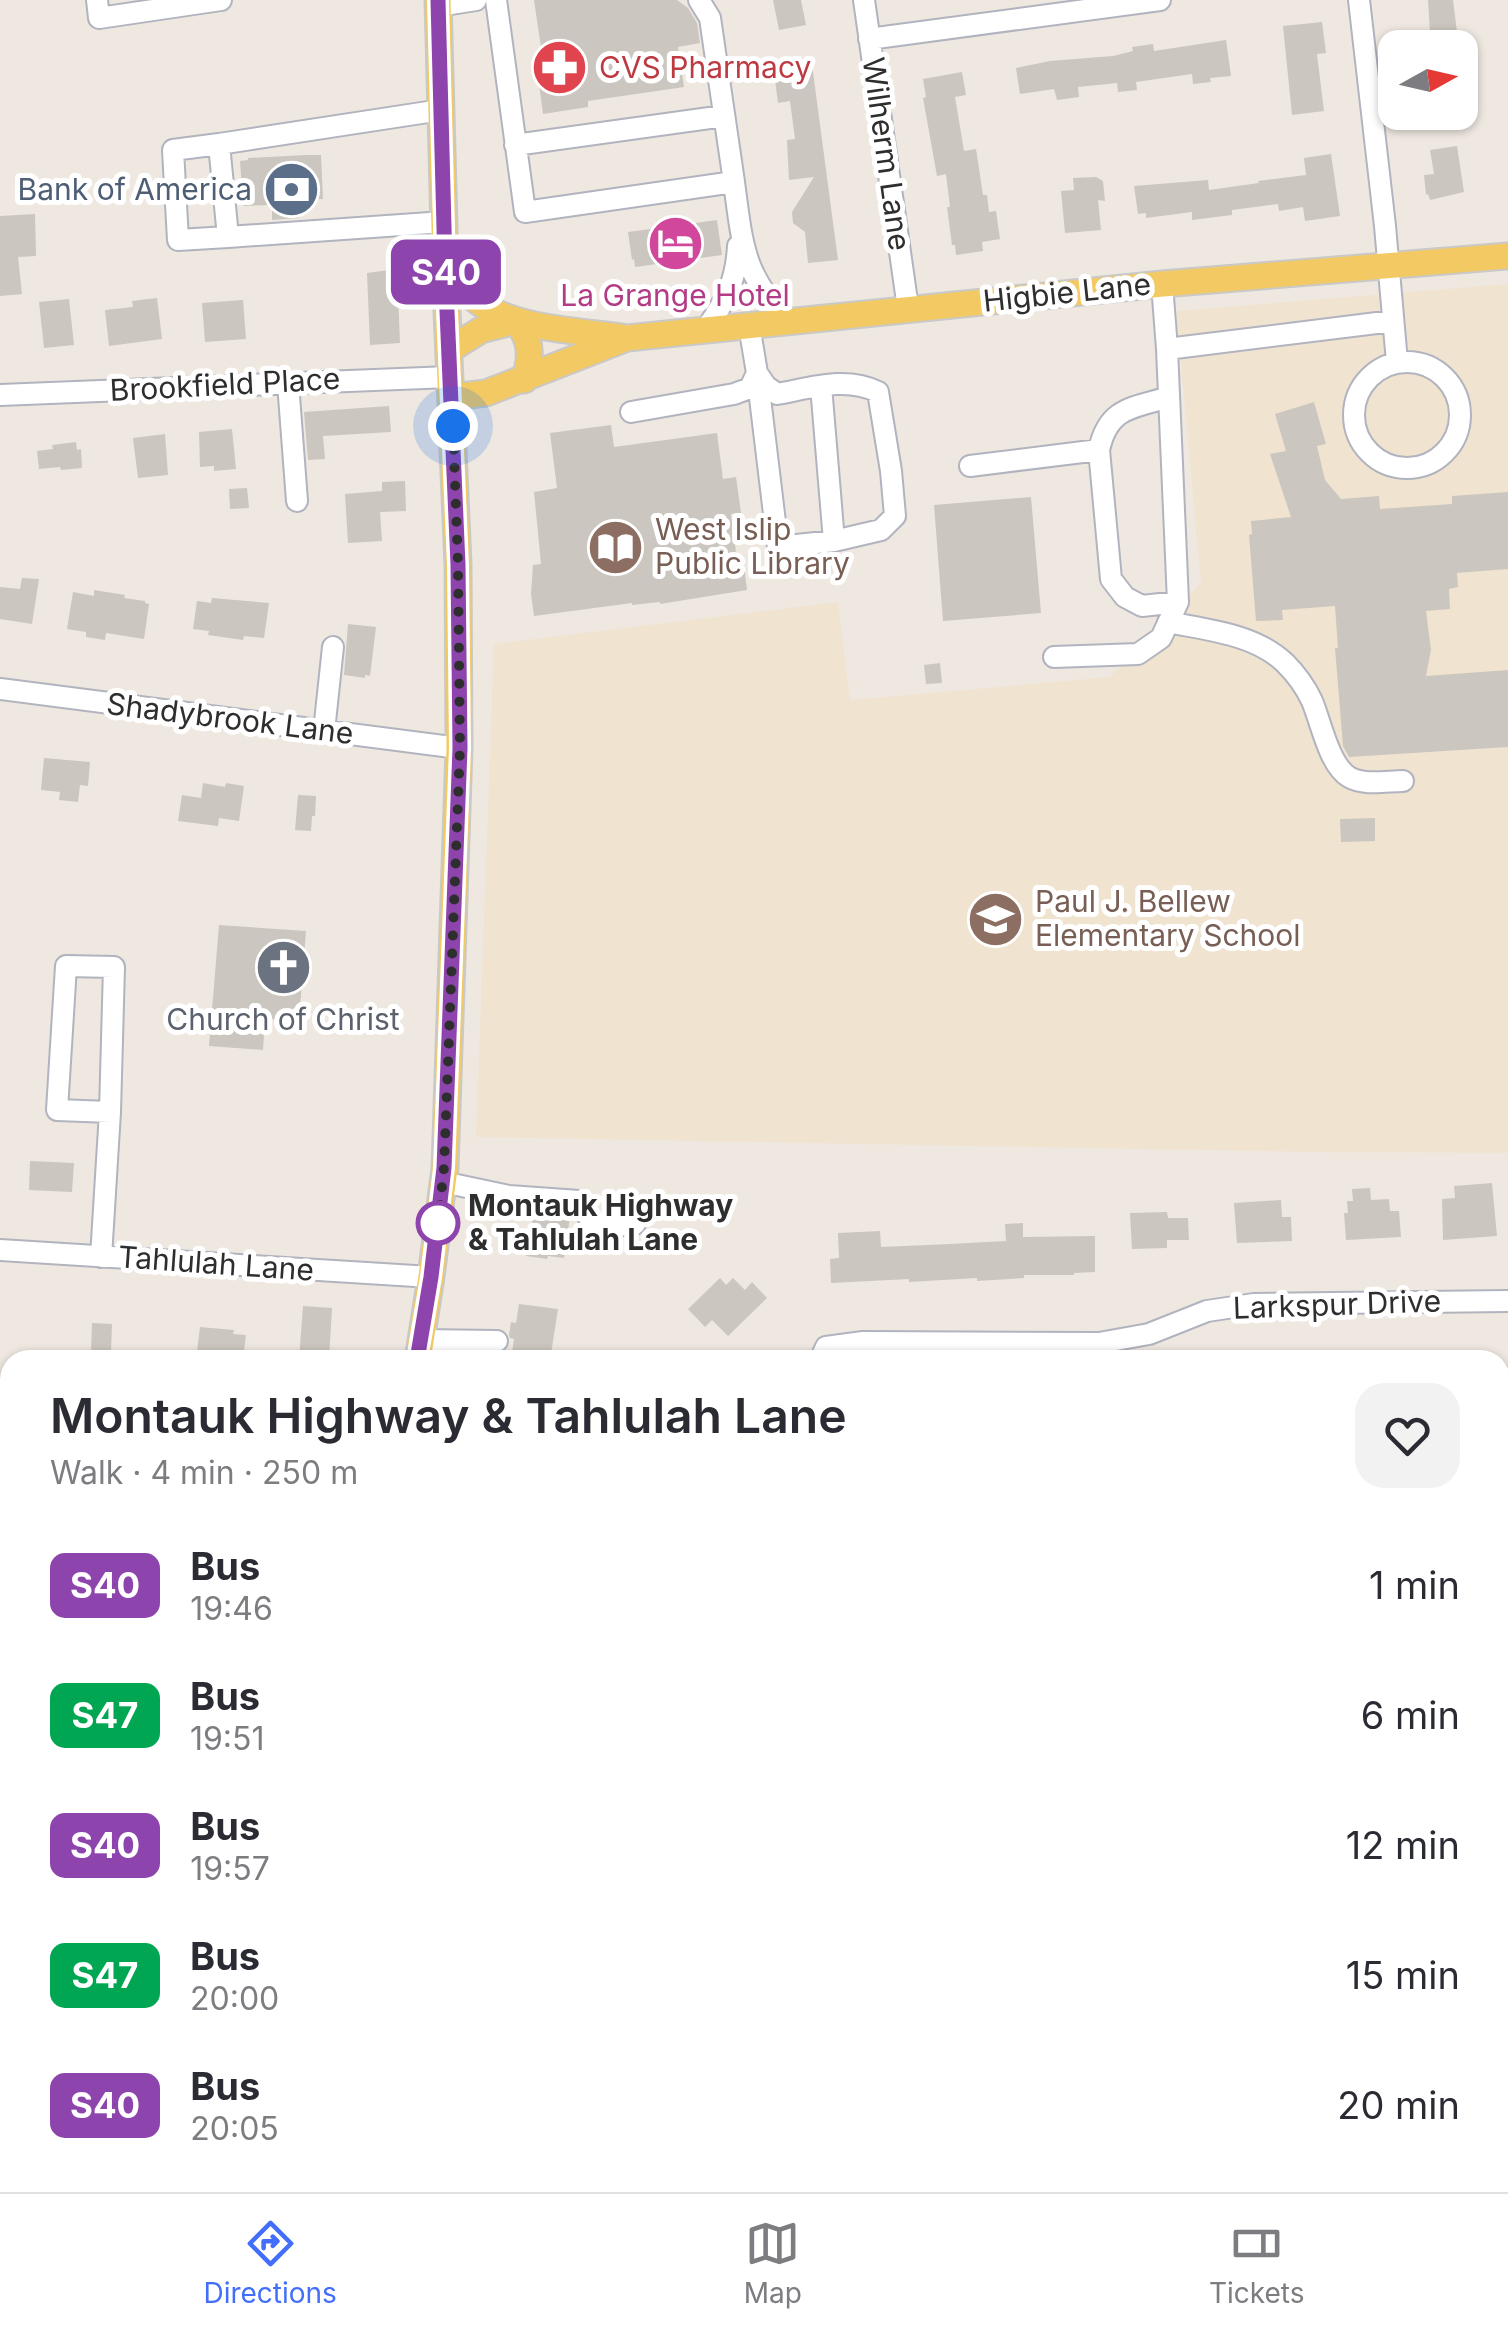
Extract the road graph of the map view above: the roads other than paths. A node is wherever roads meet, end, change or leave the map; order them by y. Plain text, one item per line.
1 (97, 0) edge
2 (221, 0) edge
3 (476, 0) edge
4 (496, 0) edge
5 (698, 0) edge
6 (864, 0) edge
7 (1160, 0) edge
8 (1359, 0) edge
9 (438, 3) edge
10 (160, 4) edge
11 (869, 39) junction
12 (441, 110) junction
13 (724, 116) junction
14 (219, 144) junction
15 (515, 145) junction
16 (734, 182) junction
17 (739, 219) junction
18 (444, 222) junction
19 (228, 237) junction
20 (1508, 256) edge
21 (445, 265) junction
22 (1388, 265) junction
23 (1162, 284) junction
24 (908, 308) junction
25 (790, 320) junction
26 (516, 321) junction
27 (1394, 322) junction
28 (749, 325) junction
29 (706, 329) junction
30 (627, 338) junction
31 (1167, 349) junction
32 (449, 350) junction
33 (1397, 362) junction
34 (757, 373) junction
35 (524, 380) junction
36 (288, 382) junction
37 (821, 386) junction
38 (451, 387) junction
39 (0, 396) edge
40 (1169, 397) junction
41 (630, 412) dead end
42 (1099, 450) junction
43 (970, 466) dead end
44 (297, 501) dead end
45 (834, 541) junction
46 (1178, 602) junction
47 (1168, 622) junction
48 (333, 648) dead end
49 (1054, 656) dead end
50 (0, 689) edge
51 (324, 731) junction
52 (460, 748) junction
53 (1403, 781) dead end
54 (110, 1112) junction
55 (443, 1182) junction
56 (635, 1224) dead end
57 (0, 1250) edge
58 (102, 1256) junction
59 (431, 1277) junction
60 (1508, 1301) edge
61 (497, 1341) dead end
62 (419, 1350) edge
63 (825, 1350) edge

1 - 10 street
2 - 10 street
3 - 9 street
4 - 15 street
5 - 13 street
6 - 11 street, Wilherm Lane
7 - 11 street
8 - 22 street
9 - 12 main road
11 - 24 street, Wilherm Lane
12 - 14 street
12 - 18 main road
13 - 15 street
13 - 16 street
14 - 19 street
14 - 19 street
15 - 16 street
16 - 17 street
17 - 25 street
17 - 29 street
18 - 19 street
18 - 21 main road
20 - 22 main road, Higbie Lane
21 - 26 main road, Higbie Lane
21 - 32 main road
22 - 23 main road, Higbie Lane
22 - 27 street
23 - 24 main road, Higbie Lane
23 - 31 street
24 - 25 main road, Higbie Lane
25 - 28 main road, Higbie Lane
26 - 30 main road, Higbie Lane
26 - 32 main road, Higbie Lane
26 - 35 main road
27 - 31 street
27 - 33 street
28 - 29 main road, Higbie Lane
28 - 34 street
29 - 30 main road, Higbie Lane
30 - 35 main road, Higbie Lane
31 - 40 street
32 - 38 main road
33 - 33 street
34 - 37 street
34 - 41 street
34 - 45 street
35 - 38 main road, Higbie Lane
36 - 38 street, Brookfield Place
36 - 39 street, Brookfield Place
36 - 44 street
37 - 45 street
37 - 45 street
38 - 52 main road
40 - 42 street
40 - 46 street
42 - 43 street
42 - 46 street
46 - 47 street
47 - 49 street
47 - 53 street
48 - 51 street
50 - 51 street, Shadybrook Lane
51 - 52 street, Shadybrook Lane
52 - 55 main road
54 - 54 street
54 - 58 street
55 - 56 street
55 - 59 main road
57 - 58 street, Tahlulah Lane
58 - 59 street, Tahlulah Lane
59 - 62 main road
60 - 63 street, Larkspur Drive
61 - 62 street

